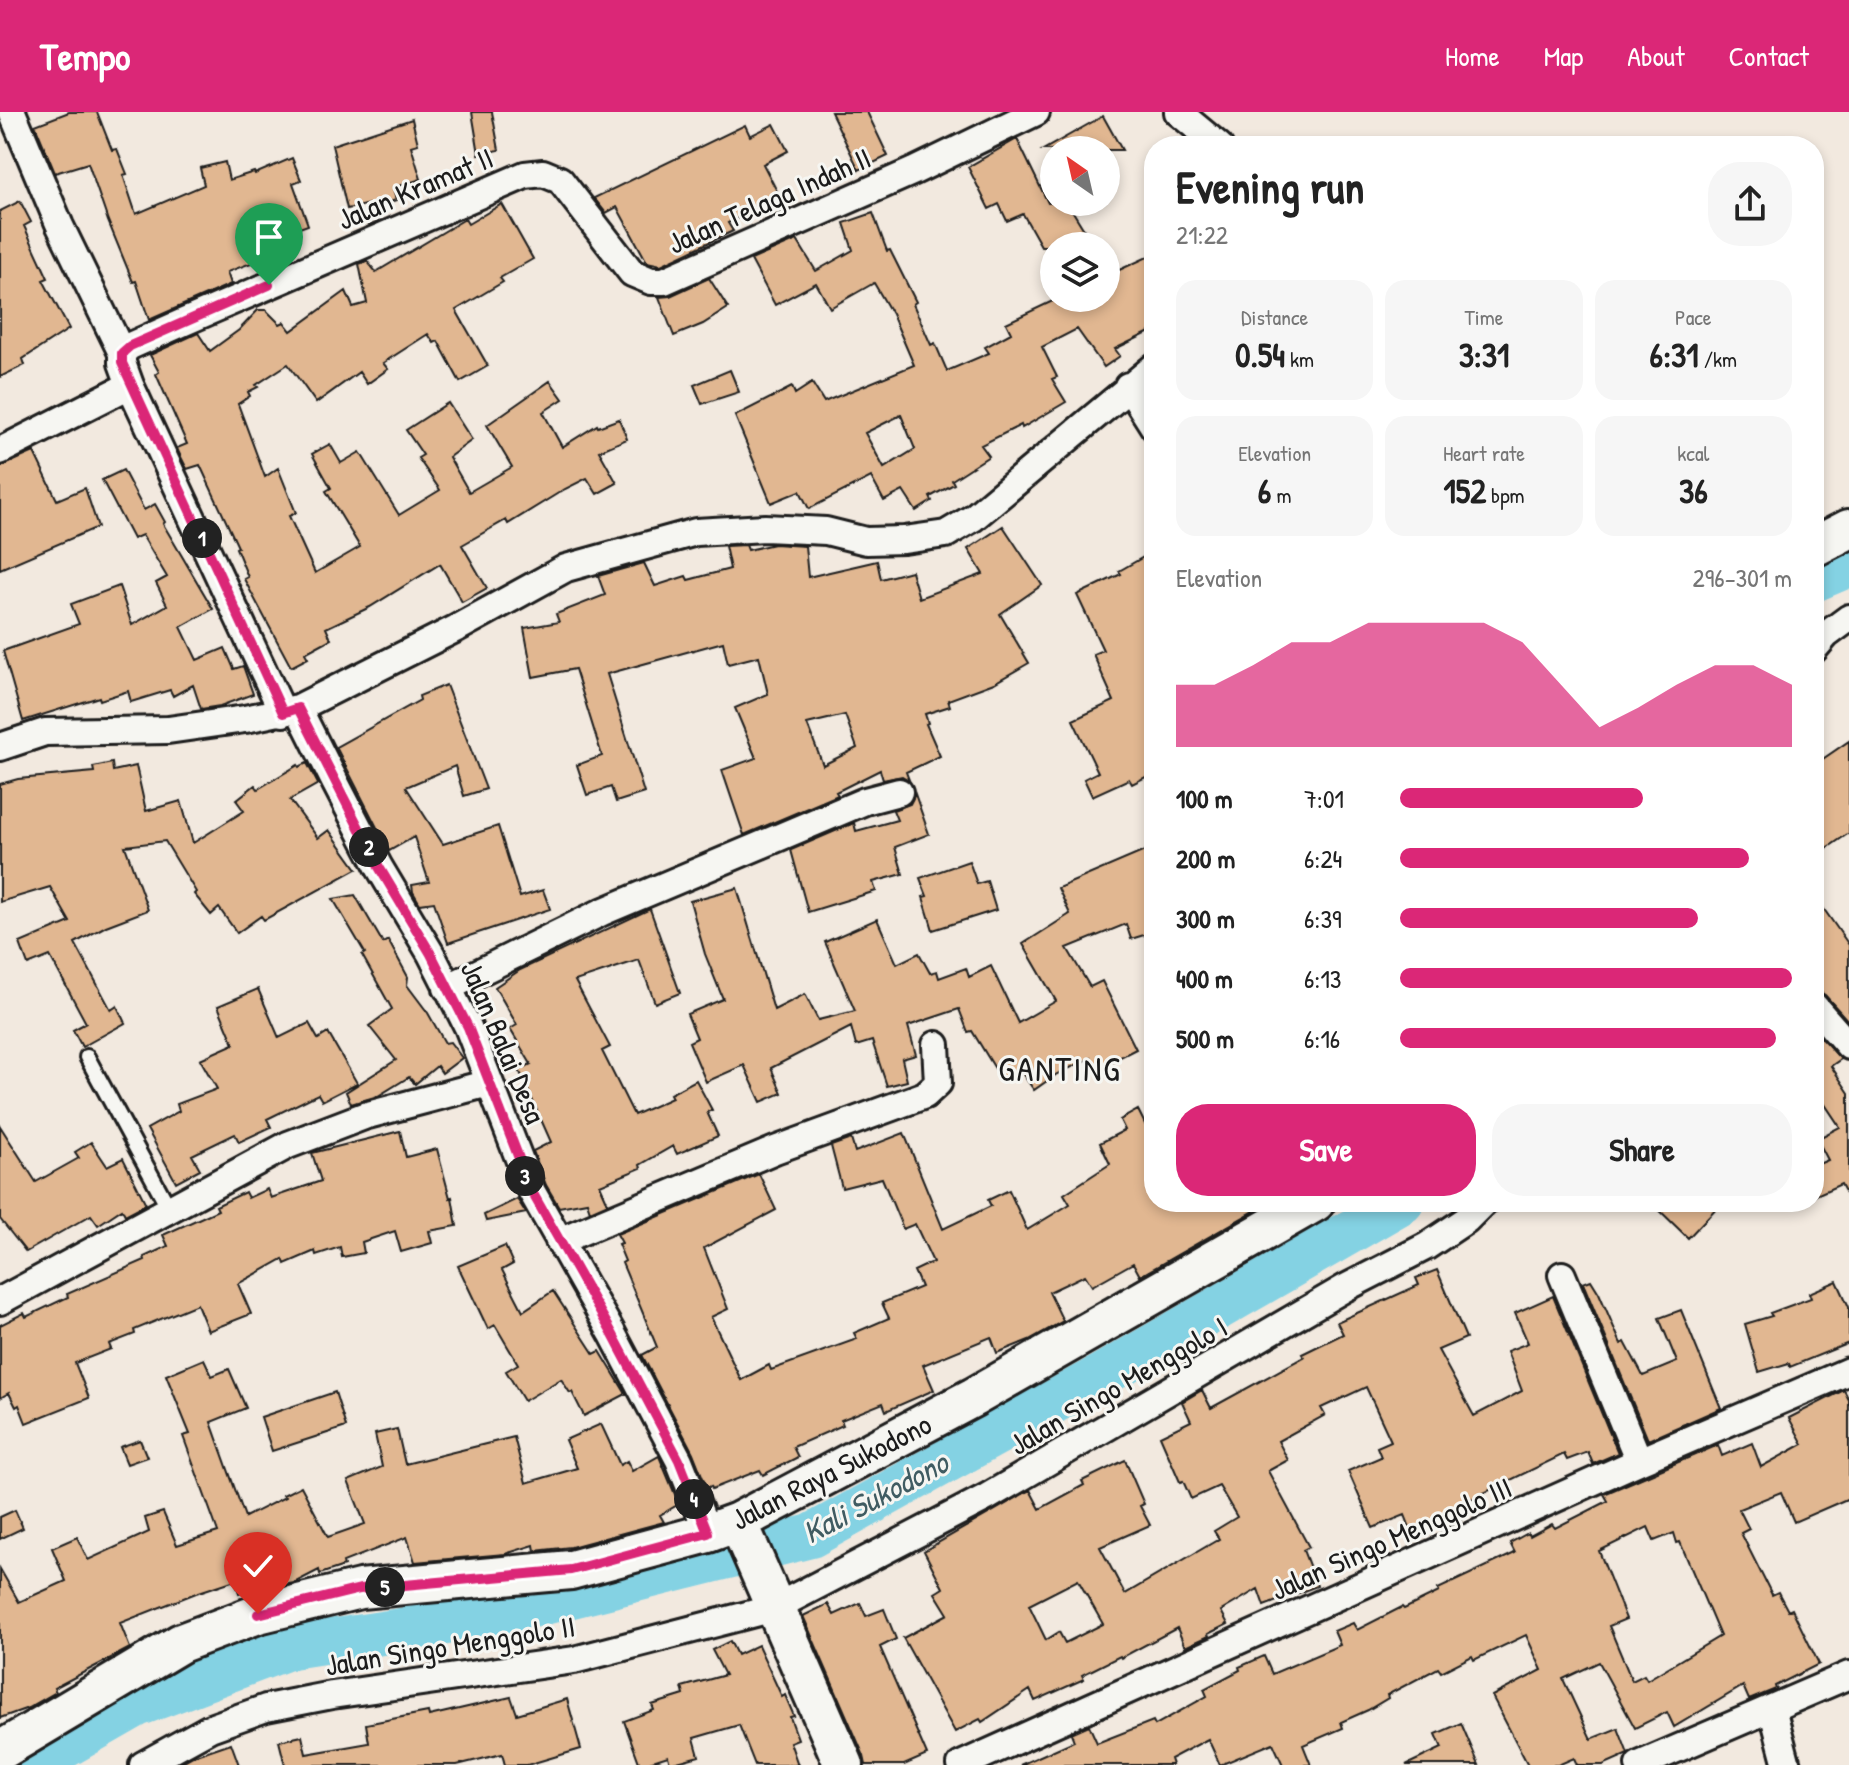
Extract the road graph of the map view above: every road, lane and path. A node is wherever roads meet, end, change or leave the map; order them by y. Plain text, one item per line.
1 (12, 112) edge
2 (1036, 112) edge
3 (1178, 112) edge
4 (1207, 136) edge
5 (560, 180) joint
6 (122, 353) junction
7 (1144, 374) edge
8 (130, 385) junction
9 (1128, 386) junction
10 (1144, 411) edge
11 (0, 451) edge
12 (1849, 529) edge
13 (1824, 542) edge
14 (1849, 618) edge
15 (1824, 637) edge
16 (290, 710) junction
17 (0, 747) edge
18 (899, 792) dead end
19 (447, 988) junction
20 (1824, 1017) edge
21 (936, 1045) dead end
22 (1849, 1046) edge
23 (87, 1057) dead end
24 (489, 1083) junction
25 (170, 1210) junction
26 (1298, 1212) edge
27 (1474, 1212) edge
28 (559, 1241) junction
29 (1562, 1275) dead end
30 (0, 1301) edge
31 (1849, 1371) edge
32 (1639, 1461) junction
33 (729, 1529) junction
34 (771, 1601) junction
35 (1849, 1675) edge
36 (1772, 1708) junction
37 (0, 1751) edge
38 (152, 1762) edge
39 (844, 1765) edge
40 (961, 1765) edge
41 (1639, 1765) edge
42 (1787, 1765) edge

1 - 6 street, Jalan Balai Desa
2 - 5 street, Jalan Telaga Indah II
3 - 4 street
5 - 6 street, Jalan Kramat II
6 - 8 street, Jalan Balai Desa
7 - 9 street
8 - 11 street
8 - 16 street, Jalan Balai Desa
9 - 10 street
9 - 16 street
12 - 13 main road
14 - 15 street
16 - 17 street
16 - 19 street, Jalan Balai Desa
18 - 19 street
19 - 24 street, Jalan Balai Desa
20 - 22 street
21 - 28 street
23 - 25 lane
24 - 25 street
24 - 28 street, Jalan Balai Desa
25 - 30 street
26 - 33 main road, Jalan Raya Sukodono
27 - 34 street, Jalan Singo Menggolo I
28 - 33 street, Jalan Balai Desa
29 - 32 street
31 - 32 street, Jalan Singo Menggolo III
32 - 40 street, Jalan Singo Menggolo III
33 - 34 main road
33 - 37 main road, Jalan Raya Sukodono
34 - 38 street, Jalan Singo Menggolo II
34 - 39 main road
35 - 36 street
36 - 41 street
36 - 42 street

